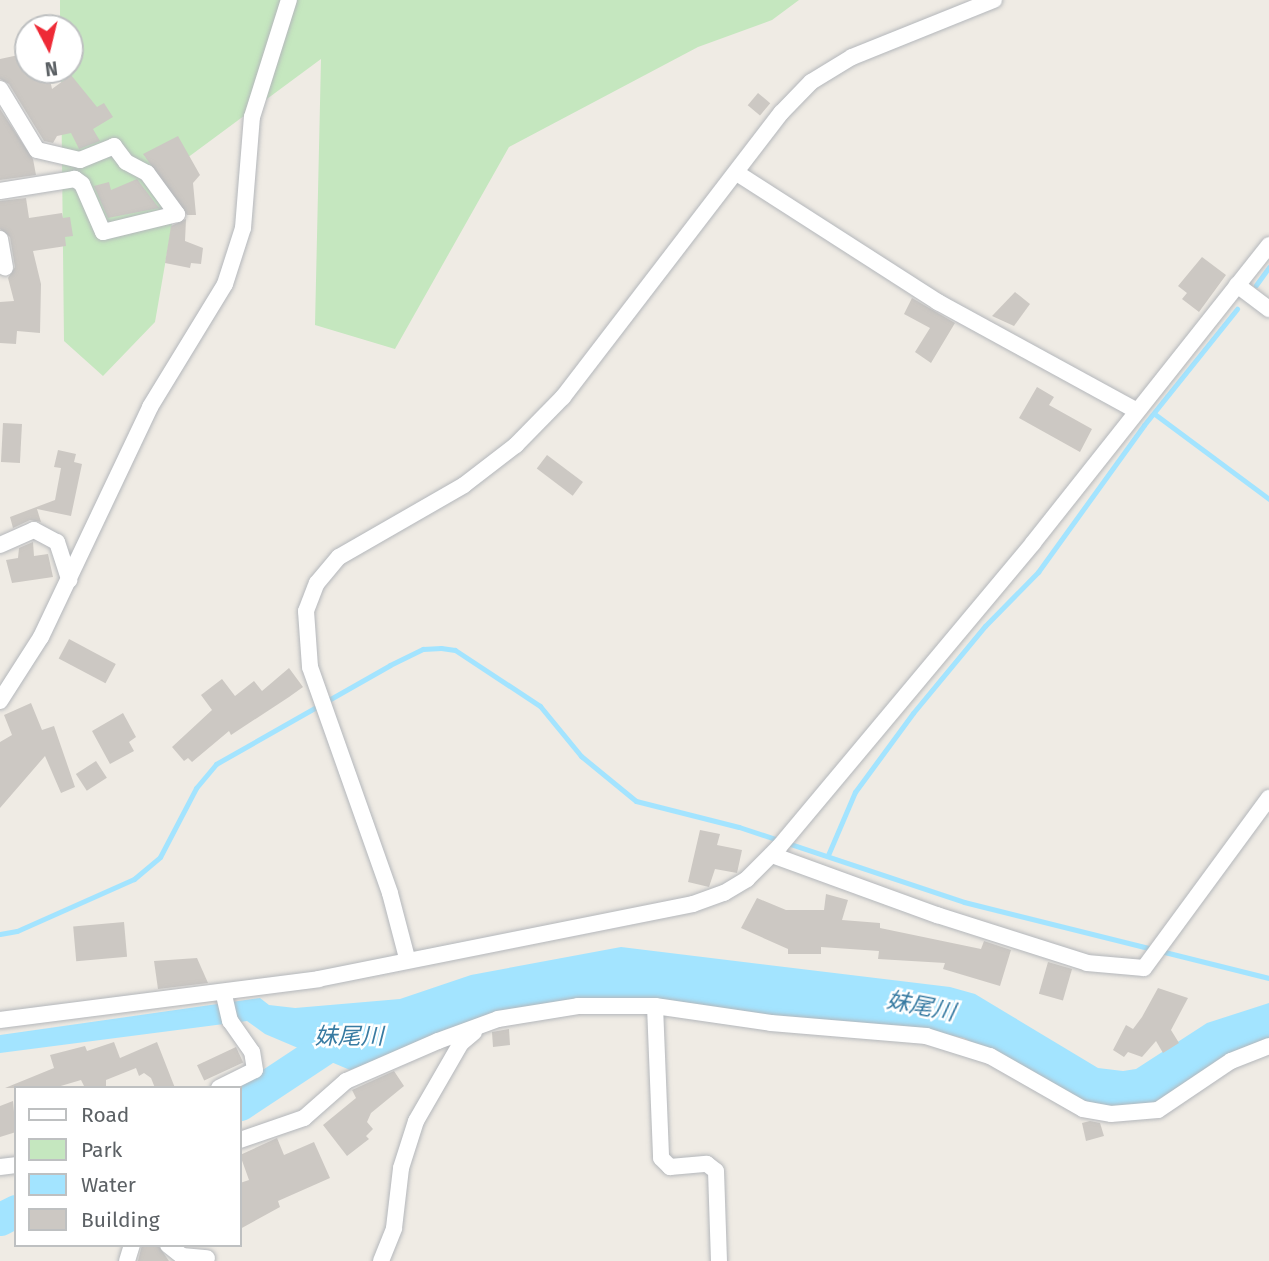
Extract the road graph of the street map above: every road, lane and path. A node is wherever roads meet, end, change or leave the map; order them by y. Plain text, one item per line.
1 (289, 0) edge
2 (994, 0) edge
3 (0, 89) edge
4 (737, 173) junction
5 (0, 191) edge
6 (0, 239) edge
7 (1269, 245) edge
8 (5, 268) dead end
9 (1237, 285) junction
10 (1269, 309) edge
11 (1135, 410) junction
12 (0, 545) edge
13 (68, 580) junction
14 (0, 701) edge
15 (1269, 798) edge
16 (780, 846) junction
17 (407, 958) junction
18 (655, 1006) junction
19 (227, 1007) junction
20 (0, 1020) edge
21 (481, 1025) junction
22 (1269, 1046) edge
23 (223, 1086) edge
24 (242, 1139) edge
25 (171, 1247) edge
26 (207, 1258) dead end
27 (381, 1261) edge
28 (719, 1261) edge

1 - 13 street
2 - 4 street
3 - 5 street
4 - 11 street
4 - 17 street
6 - 8 street
7 - 9 street
9 - 10 street
9 - 11 street
11 - 16 street
12 - 13 street
13 - 14 street
15 - 16 street
16 - 17 street
17 - 19 street
18 - 21 street
18 - 22 street
18 - 28 street
19 - 20 street
19 - 23 street
21 - 24 street
21 - 27 street
25 - 26 street

